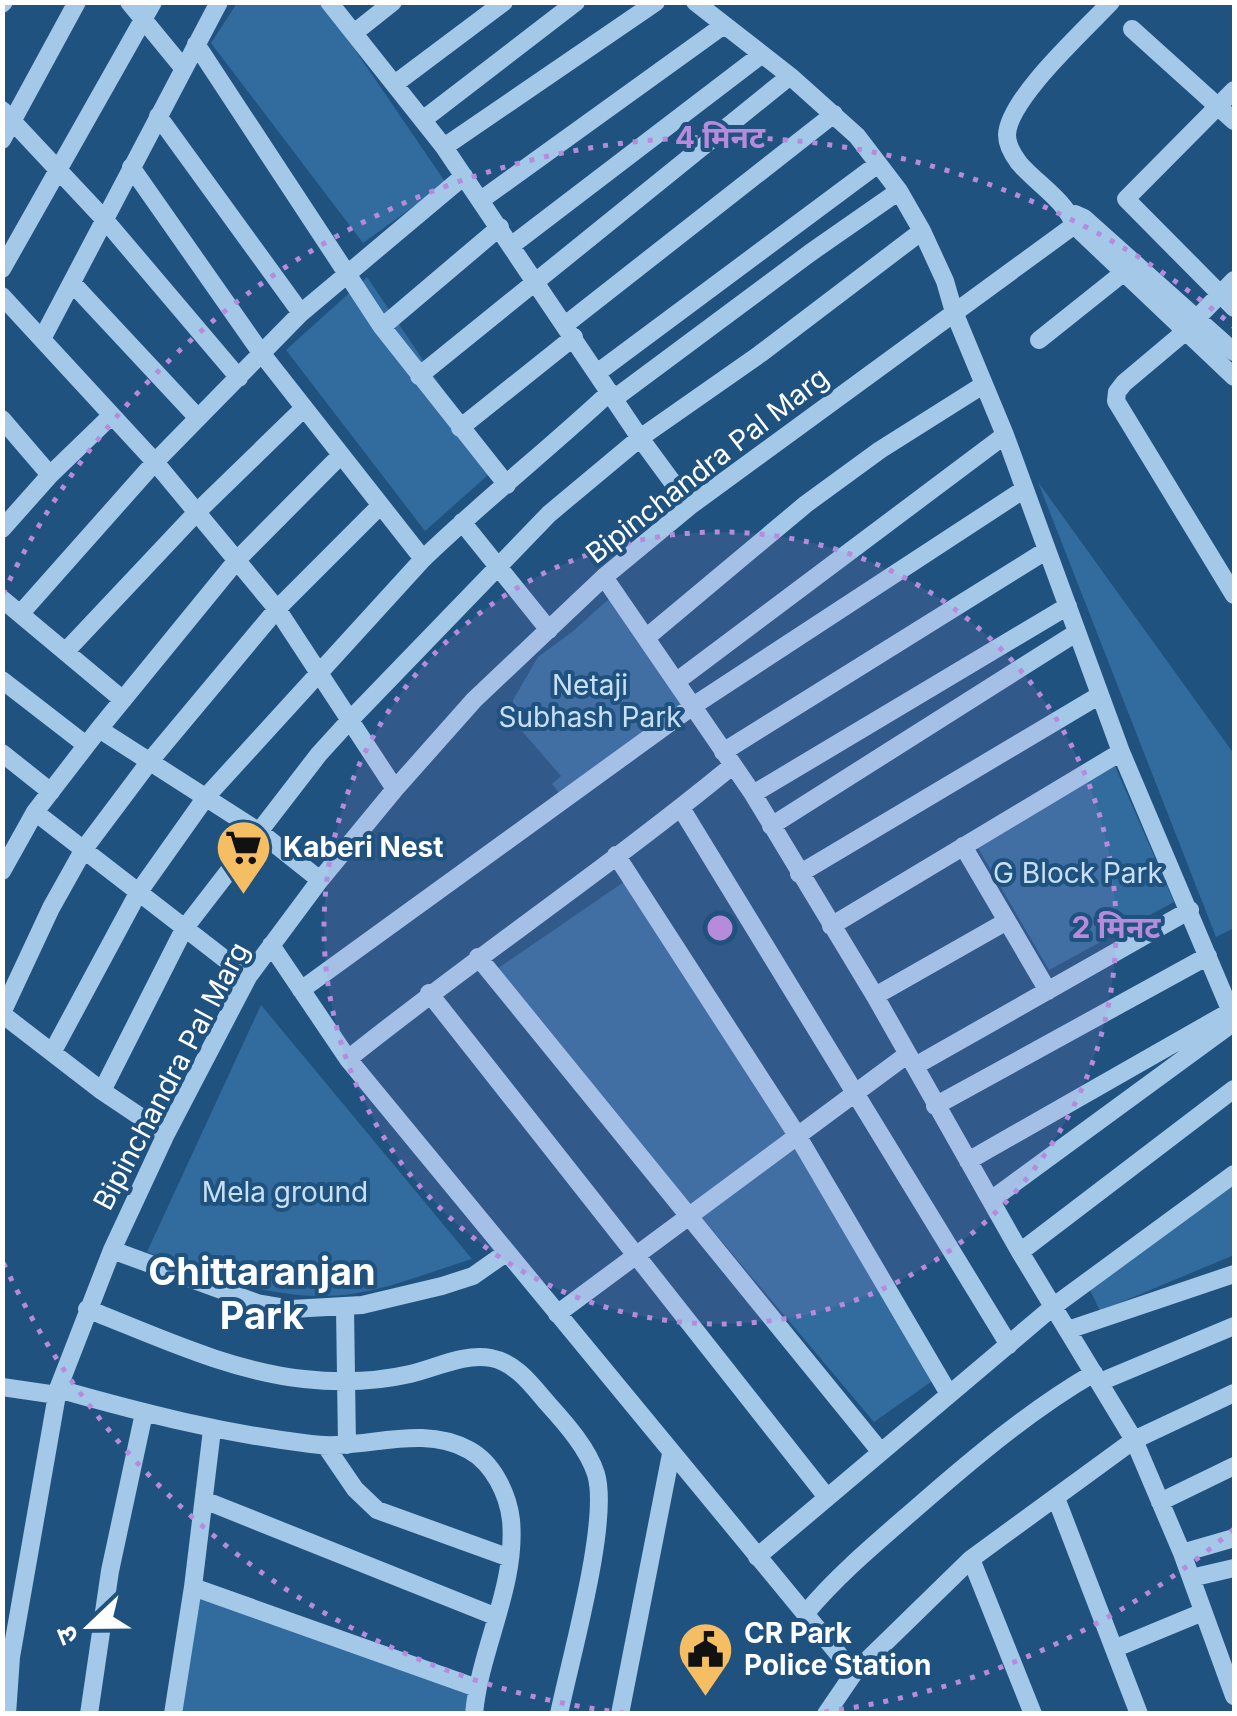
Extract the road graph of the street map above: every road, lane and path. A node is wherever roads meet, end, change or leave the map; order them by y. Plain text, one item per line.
1 (78, 2) edge
2 (129, 2) edge
3 (219, 2) edge
4 (393, 2) edge
5 (504, 2) edge
6 (576, 2) edge
7 (656, 2) edge
8 (695, 2) edge
9 (1111, 2) edge
10 (336, 5) edge
11 (148, 10) edge
12 (724, 25) junction
13 (1132, 28) dead end
14 (354, 34) junction
15 (196, 44) junction
16 (761, 55) junction
17 (184, 69) junction
18 (790, 76) junction
19 (396, 83) junction
20 (1234, 90) edge
21 (1219, 107) junction
22 (834, 114) junction
23 (7, 115) edge
24 (158, 116) junction
25 (424, 120) junction
26 (1234, 121) edge
27 (2, 140) edge
28 (444, 147) junction
29 (878, 164) junction
30 (131, 167) junction
31 (57, 168) junction
32 (464, 176) junction
33 (899, 191) junction
34 (481, 200) junction
35 (1076, 219) junction
36 (106, 220) junction
37 (500, 227) junction
38 (922, 232) junction
39 (512, 246) junction
40 (2, 270) edge
41 (1124, 272) junction
42 (346, 274) junction
43 (536, 280) junction
44 (1234, 280) edge
45 (73, 284) junction
46 (2, 296) edge
47 (1228, 301) edge
48 (954, 312) junction
49 (302, 313) junction
50 (1192, 324) junction
51 (382, 327) junction
52 (570, 331) junction
53 (42, 340) junction
54 (1039, 340) dead end
55 (1234, 352) edge
56 (262, 354) junction
57 (597, 373) junction
58 (419, 376) junction
59 (1234, 377) edge
60 (239, 378) junction
61 (983, 385) junction
62 (613, 395) junction
63 (303, 409) junction
64 (111, 416) junction
65 (2, 418) edge
66 (198, 418) junction
67 (460, 428) junction
68 (1005, 435) junction
69 (640, 438) junction
70 (340, 456) junction
71 (155, 462) junction
72 (50, 475) junction
73 (507, 486) junction
74 (1023, 490) junction
75 (380, 506) junction
76 (690, 506) junction
77 (196, 513) junction
78 (462, 522) junction
79 (2, 529) edge
80 (1047, 550) junction
81 (423, 559) junction
82 (237, 560) junction
83 (499, 566) junction
84 (604, 578) junction
85 (1234, 595) edge
86 (2, 598) edge
87 (1068, 606) junction
88 (276, 610) junction
89 (22, 613) junction
90 (548, 630) junction
91 (1076, 633) junction
92 (647, 636) junction
93 (67, 650) junction
94 (318, 670) junction
95 (2, 680) edge
96 (677, 681) junction
97 (1100, 696) junction
98 (123, 700) junction
99 (693, 706) junction
100 (350, 720) junction
101 (98, 729) junction
102 (86, 745) junction
103 (1121, 752) junction
104 (2, 753) edge
105 (727, 759) junction
106 (150, 761) junction
107 (395, 789) junction
108 (51, 792) junction
109 (753, 794) junction
110 (206, 797) junction
111 (681, 808) junction
112 (36, 812) junction
113 (771, 826) junction
114 (261, 833) junction
115 (9, 844) edge
116 (964, 846) junction
117 (84, 850) junction
118 (616, 855) junction
119 (2, 871) edge
120 (799, 874) junction
121 (320, 880) junction
122 (138, 893) junction
123 (1190, 910) junction
124 (1007, 920) junction
125 (831, 926) junction
126 (184, 929) junction
127 (271, 945) junction
128 (1208, 956) junction
129 (478, 957) junction
130 (248, 977) junction
131 (301, 990) junction
132 (1048, 991) junction
133 (429, 993) junction
134 (875, 996) junction
135 (2, 1014) edge
136 (1233, 1017) edge
137 (53, 1051) junction
138 (348, 1058) junction
139 (911, 1060) junction
140 (1234, 1089) edge
141 (102, 1091) junction
142 (854, 1092) junction
143 (936, 1106) junction
144 (166, 1134) junction
145 (797, 1135) junction
146 (968, 1160) junction
147 (1234, 1174) edge
148 (991, 1200) junction
149 (690, 1218) junction
150 (112, 1250) junction
151 (507, 1252) junction
152 (1020, 1252) junction
153 (636, 1256) junction
154 (1234, 1274) edge
155 (1054, 1306) junction
156 (346, 1307) junction
157 (87, 1309) junction
158 (557, 1314) junction
159 (1234, 1326) edge
160 (1068, 1330) junction
161 (1009, 1344) junction
162 (1097, 1378) junction
163 (346, 1382) junction
164 (2, 1388) edge
165 (58, 1392) junction
166 (1234, 1393) edge
167 (949, 1394) junction
168 (144, 1413) junction
169 (212, 1430) junction
170 (1134, 1440) junction
171 (325, 1445) junction
172 (347, 1445) junction
173 (880, 1451) junction
174 (671, 1454) junction
175 (1234, 1466) edge
176 (826, 1496) junction
177 (1056, 1498) junction
178 (204, 1500) junction
179 (1160, 1502) junction
180 (1234, 1538) edge
181 (1182, 1554) junction
182 (757, 1557) junction
183 (510, 1558) junction
184 (971, 1559) junction
185 (1234, 1568) edge
186 (1190, 1578) junction
187 (193, 1587) junction
188 (1203, 1612) junction
189 (806, 1614) junction
190 (497, 1617) junction
191 (1234, 1633) edge
192 (1213, 1638) junction
193 (1116, 1648) junction
194 (7, 1656) edge
195 (854, 1673) junction
196 (477, 1688) junction
197 (1234, 1696) edge
198 (7, 1714) edge
199 (89, 1714) edge
200 (172, 1714) edge
201 (474, 1714) edge
202 (559, 1714) edge
203 (620, 1714) edge
204 (826, 1714) edge
205 (1032, 1714) edge
206 (1140, 1714) edge

1 - 23 street
2 - 11 street
3 - 15 street
4 - 14 street
5 - 19 street
6 - 25 street
7 - 28 street
8 - 12 street
9 - 35 street
10 - 14 street
11 - 17 street
11 - 31 street
12 - 16 street
12 - 34 street
13 - 21 street
14 - 19 street
15 - 17 street
15 - 42 street
16 - 18 street
16 - 39 street
17 - 24 street
18 - 22 street
18 - 43 street
19 - 25 street
20 - 21 street
21 - 26 street
21 - 47 street
22 - 29 street
22 - 52 street
23 - 27 street
23 - 31 street
24 - 30 street
24 - 49 street
25 - 28 street
28 - 32 street
29 - 33 street
29 - 57 street
30 - 36 street
30 - 56 street
31 - 36 street
31 - 40 street
32 - 34 street
32 - 42 street
33 - 38 street
33 - 62 street
34 - 37 street
35 - 41 street
35 - 48 street, Bipinchandra Pal Marg
35 - 50 street
36 - 45 street
36 - 60 street
37 - 39 street
37 - 51 street
38 - 48 street
38 - 69 street
39 - 43 street
41 - 50 street
41 - 54 street
42 - 49 street
42 - 51 street
43 - 52 street
43 - 58 street
44 - 47 street
45 - 53 street
45 - 66 street
46 - 53 street
47 - 50 street
48 - 61 street
48 - 76 street, Bipinchandra Pal Marg
49 - 56 street
50 - 55 street
50 - 59 street
50 - 85 street
51 - 58 street
52 - 57 street
52 - 67 street
53 - 64 street
56 - 60 street
56 - 63 street
57 - 62 street
58 - 67 street
60 - 66 street
61 - 68 street
61 - 92 street
62 - 69 street
62 - 73 street
63 - 70 street
63 - 77 street
64 - 71 street
64 - 72 street
65 - 72 street
66 - 71 street
67 - 73 street
68 - 74 street
68 - 96 street
69 - 76 street
69 - 83 street
70 - 75 street
70 - 82 street
71 - 77 street
71 - 89 street
72 - 79 street
73 - 78 street
74 - 80 street
74 - 99 street
75 - 81 street
75 - 88 street
76 - 84 street, Bipinchandra Pal Marg
77 - 82 street
77 - 93 street
78 - 81 street
78 - 83 street
80 - 87 street
80 - 105 street
81 - 94 street
82 - 88 street
82 - 98 street
83 - 90 street
83 - 100 street
84 - 90 street, Bipinchandra Pal Marg
84 - 92 street
86 - 89 street
87 - 91 street
87 - 109 street
88 - 94 street
88 - 106 street
89 - 93 street
90 - 107 street, Bipinchandra Pal Marg
91 - 97 street
91 - 113 street
92 - 96 street
93 - 98 street
94 - 100 street
94 - 110 street
95 - 102 street
96 - 99 street
97 - 103 street
97 - 120 street
98 - 101 street
99 - 105 street
99 - 131 street
100 - 107 street
100 - 114 street
101 - 102 street
101 - 106 street
102 - 108 street
103 - 116 street
103 - 123 street
104 - 108 street
105 - 109 street
105 - 111 street
106 - 110 street
106 - 117 street
107 - 121 street, Bipinchandra Pal Marg
108 - 112 street
109 - 113 street
110 - 114 street
110 - 122 street
111 - 118 street
111 - 142 street
112 - 115 street
112 - 117 street
113 - 120 street
114 - 121 street
114 - 126 street
115 - 119 street
116 - 124 street
116 - 125 street
117 - 122 street
117 - 135 street
118 - 129 street
118 - 145 street
120 - 125 street
121 - 127 street, Bipinchandra Pal Marg
122 - 126 street
122 - 137 street
123 - 128 street
123 - 132 street
124 - 132 street
124 - 134 street
125 - 134 street
126 - 130 street
126 - 141 street
127 - 130 street, Bipinchandra Pal Marg
127 - 131 street
128 - 136 street
128 - 143 street
129 - 133 street
129 - 149 street
130 - 144 street, Bipinchandra Pal Marg
131 - 138 street
132 - 139 street
133 - 138 street
133 - 153 street
134 - 139 street
135 - 137 street
136 - 146 street
136 - 148 street
137 - 141 street
138 - 151 street
139 - 142 street
139 - 143 street
140 - 152 street
141 - 144 street
142 - 145 street
142 - 161 street
143 - 146 street
144 - 150 street, Bipinchandra Pal Marg
145 - 149 street
145 - 167 street
146 - 148 street
147 - 155 street
148 - 152 street
149 - 153 street
149 - 173 street
150 - 156 street
150 - 157 street, Bipinchandra Pal Marg
151 - 156 street
151 - 158 street
152 - 155 street
153 - 158 street
153 - 176 street
154 - 160 street
155 - 160 street
155 - 161 street
156 - 163 street
157 - 163 street
157 - 165 street, Bipinchandra Pal Marg
158 - 174 street
159 - 162 street
160 - 162 street
161 - 167 street
162 - 170 street
162 - 189 street
163 - 172 street
163 - 202 street
164 - 165 street
165 - 168 street
165 - 194 street, Bipinchandra Pal Marg
166 - 170 street
167 - 173 street
168 - 169 street
168 - 199 street
169 - 171 street
169 - 178 street
170 - 177 street
170 - 179 street
171 - 172 street
171 - 183 street
172 - 183 street
173 - 176 street
174 - 182 street
174 - 203 street
175 - 179 street
176 - 182 street
177 - 184 street
177 - 193 street
178 - 187 street
178 - 190 street
179 - 181 street
180 - 181 street
181 - 186 street
182 - 189 street
183 - 190 street
184 - 195 street
184 - 205 street
185 - 186 street
186 - 188 street
187 - 196 street
187 - 200 street
188 - 192 street
188 - 193 street
189 - 195 street
190 - 196 street
191 - 192 street
192 - 197 street
193 - 206 street
194 - 198 street, Bipinchandra Pal Marg
195 - 204 street
196 - 201 street

